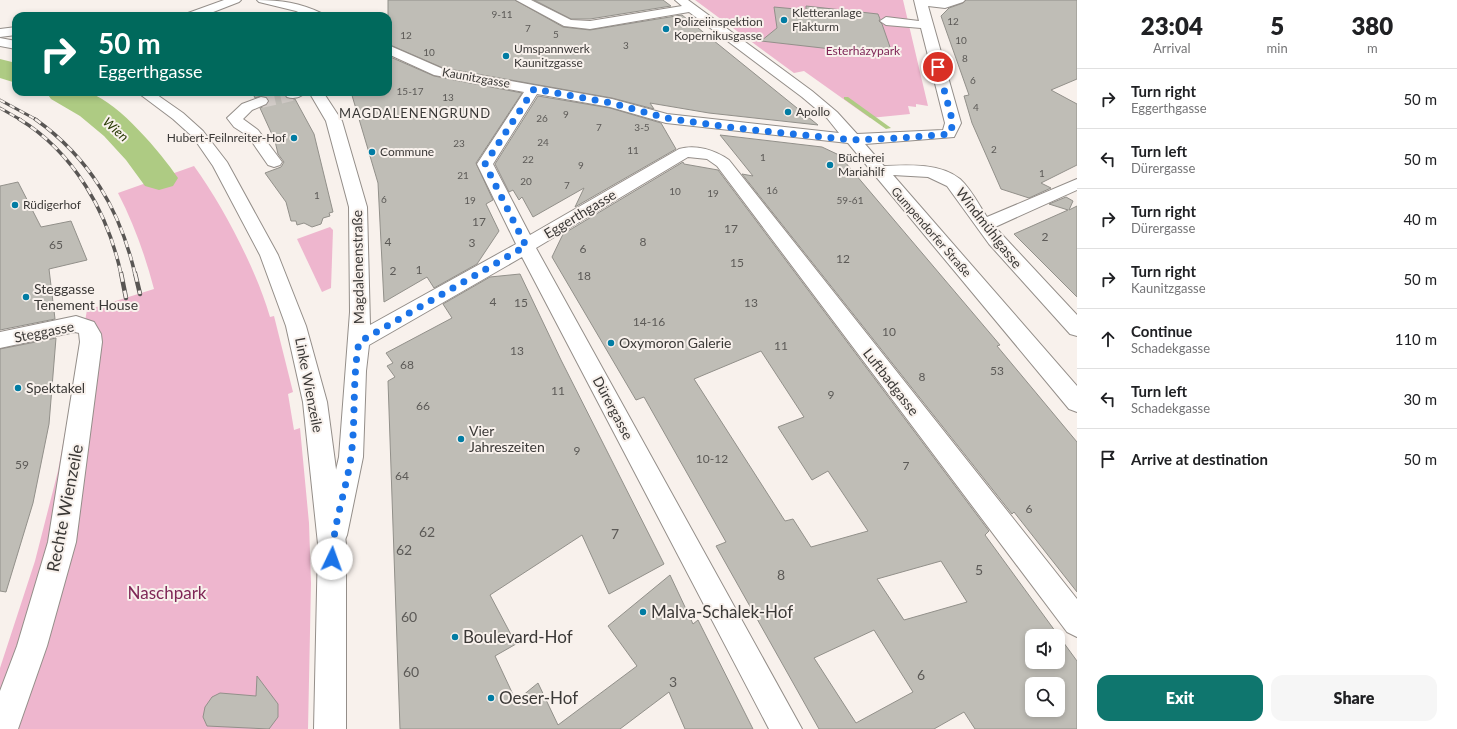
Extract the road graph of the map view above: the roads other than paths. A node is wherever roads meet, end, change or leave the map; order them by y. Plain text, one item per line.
1 (235, 0) edge
2 (263, 0) edge
3 (522, 0) edge
4 (959, 0) edge
5 (920, 1) edge
6 (686, 4) edge
7 (203, 12) edge
8 (308, 12) edge
9 (886, 21) dead end
10 (927, 25) junction
11 (12, 32) edge
12 (0, 33) edge
13 (0, 42) edge
14 (12, 44) edge
15 (392, 51) edge
16 (534, 89) junction
17 (150, 96) edge
18 (318, 96) edge
19 (261, 101) tunnel mouth
20 (852, 140) junction
21 (698, 152) joint
22 (274, 162) dead end
23 (879, 171) junction
24 (1077, 184) edge
25 (984, 225) junction
26 (526, 246) junction
27 (87, 328) joint
28 (1077, 328) edge
29 (0, 340) edge
30 (359, 342) junction
31 (1077, 402) edge
32 (332, 544) junction
33 (1077, 622) edge
34 (2, 729) edge
35 (330, 729) edge
36 (786, 729) edge

1 - 7 street
2 - 8 street
3 - 6 street
4 - 5 street
5 - 10 street
6 - 20 street, Gumpendorfer Straße
9 - 10 street
10 - 20 street, Kaunitzgasse
11 - 12 street
13 - 14 street
15 - 16 street, Kaunitzgasse
16 - 20 street, Kaunitzgasse
16 - 26 street, Dürergasse
17 - 32 street, Linke Wienzeile
18 - 30 street, Magdalenenstraße
19 - 22 street
20 - 23 street, Gumpendorfer Straße
21 - 26 street, Eggerthgasse
21 - 33 street, Luftbadgasse
23 - 25 street, Windmühlgasse
23 - 31 street, Gumpendorfer Straße
24 - 25 street
25 - 28 street, Windmühlgasse
26 - 30 street, Eggerthgasse
26 - 36 street, Dürergasse
27 - 29 street, Steggasse
27 - 34 street, Rechte Wienzeile
30 - 32 street, Magdalenenstraße
32 - 35 street, Linke Wienzeile

